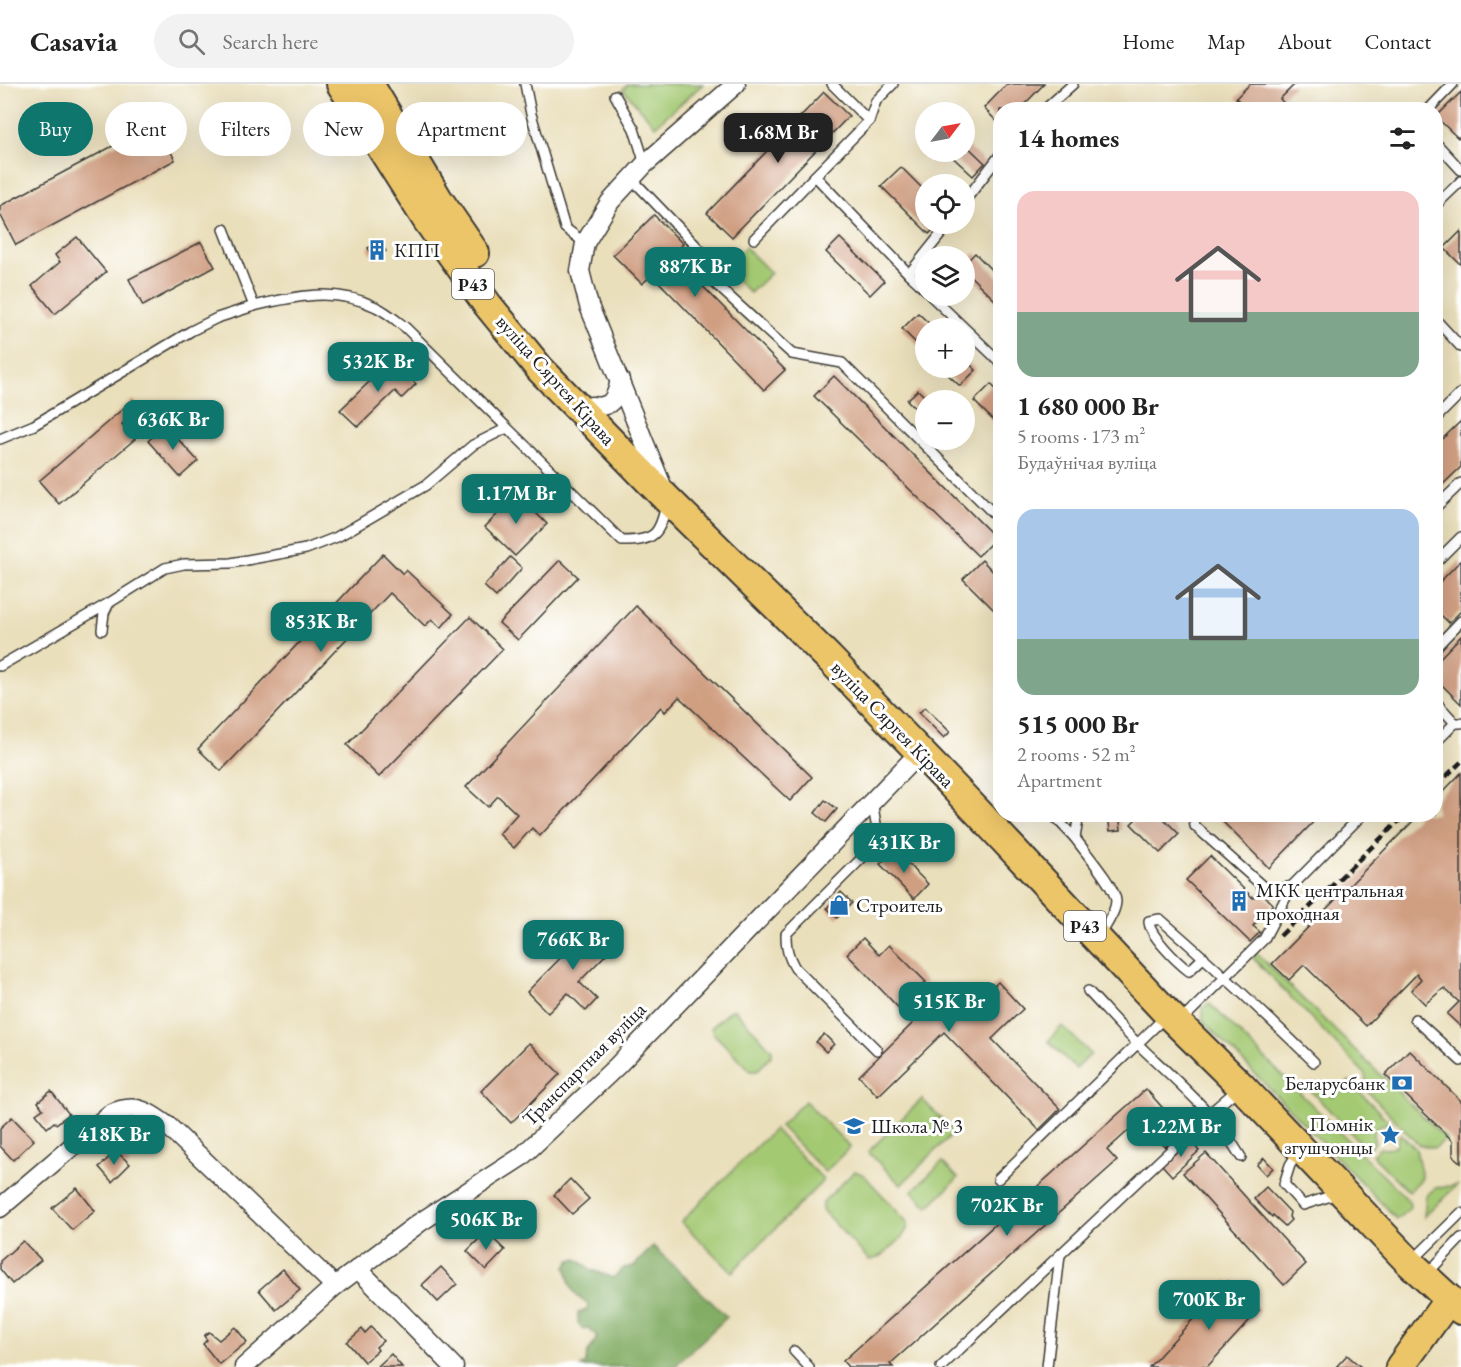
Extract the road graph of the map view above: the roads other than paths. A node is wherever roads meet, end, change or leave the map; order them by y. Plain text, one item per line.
1 (341, 84) edge
2 (369, 84) edge
3 (525, 84) edge
4 (736, 84) edge
5 (832, 84) edge
6 (893, 84) edge
7 (1073, 84) edge
8 (1453, 84) edge
9 (615, 95) dead end
10 (1053, 102) edge
11 (1436, 102) edge
12 (869, 121) junction
13 (1443, 151) edge
14 (645, 164) junction
15 (993, 164) edge
16 (1461, 170) edge
17 (815, 176) junction
18 (632, 179) junction
19 (1461, 181) edge
20 (975, 188) edge
21 (1443, 198) edge
22 (224, 229) dead end
23 (941, 234) edge
24 (754, 239) dead end
25 (585, 243) junction
26 (909, 274) junction
27 (915, 280) edge
28 (254, 306) junction
29 (941, 306) edge
30 (1443, 328) edge
31 (1461, 347) edge
32 (993, 355) edge
33 (620, 380) junction
34 (1461, 393) edge
35 (591, 406) junction
36 (1443, 411) edge
37 (507, 428) junction
38 (0, 439) edge
39 (639, 455) junction
40 (1461, 483) edge
41 (667, 499) junction
42 (1443, 500) edge
43 (993, 513) edge
44 (1461, 537) edge
45 (1443, 555) edge
46 (109, 603) junction
47 (1461, 621) edge
48 (102, 630) dead end
49 (1443, 640) edge
50 (0, 666) edge
51 (1443, 709) edge
52 (1458, 723) edge
53 (1443, 736) edge
54 (920, 752) junction
55 (872, 801) junction
56 (1059, 822) edge
57 (1078, 822) edge
58 (1194, 822) edge
59 (1355, 822) edge
60 (1074, 838) junction
61 (1292, 886) junction
62 (1098, 940) junction
63 (1204, 957) junction
64 (1225, 976) junction
65 (1088, 991) dead end
66 (1173, 1019) junction
67 (1415, 1019) dead end
68 (1138, 1044) junction
69 (877, 1050) dead end
70 (1461, 1061) edge
71 (1314, 1062) dead end
72 (1241, 1086) junction
73 (1210, 1113) junction
74 (1241, 1157) dead end
75 (998, 1179) dead end
76 (0, 1208) edge
77 (1461, 1213) edge
78 (1461, 1238) edge
79 (1060, 1256) junction
80 (358, 1269) junction
81 (1417, 1269) junction
82 (335, 1286) junction
83 (1457, 1308) edge
84 (794, 1351) dead end
85 (244, 1367) edge
86 (454, 1367) edge
87 (809, 1367) edge
88 (941, 1367) edge
89 (1047, 1367) edge
90 (1400, 1367) edge

1 - 39 main road, вуліца Сяргея Кірава / Р43
2 - 35 main road, вуліца Сяргея Кірава / Р43
3 - 25 lane
4 - 14 street
5 - 12 lane
6 - 12 lane
7 - 10 lane
8 - 11 lane
9 - 14 lane
12 - 17 lane
13 - 16 lane
14 - 18 street
15 - 20 lane
17 - 24 lane
17 - 26 lane
18 - 25 street
18 - 43 lane
19 - 21 lane
22 - 28 lane
23 - 26 lane
25 - 33 street
26 - 27 lane
28 - 37 lane
28 - 38 lane
29 - 32 lane
30 - 31 lane
33 - 35 street
33 - 39 street
34 - 36 lane
35 - 39 main road, вуліца Сяргея Кірава / Р43
37 - 41 lane
37 - 46 lane
39 - 41 main road, вуліца Сяргея Кірава / Р43
40 - 42 lane
41 - 54 main road, вуліца Сяргея Кірава / Р43
44 - 45 lane
46 - 48 lane
46 - 50 lane
47 - 49 lane
51 - 52 lane
52 - 53 lane
54 - 55 street, Транспартная вуліца
54 - 62 main road, вуліца Сяргея Кірава / Р43
55 - 69 lane
55 - 80 street, Транспартная вуліца
56 - 60 lane
57 - 60 lane
58 - 61 lane
59 - 61 lane
60 - 62 lane
61 - 64 lane
62 - 66 main road, вуліца Сяргея Кірава / Р43
63 - 63 lane
63 - 64 lane
64 - 66 lane
64 - 71 lane
65 - 68 lane
66 - 68 lane
66 - 72 main road, вуліца Сяргея Кірава / Р43
67 - 70 lane
68 - 73 lane
68 - 75 lane
72 - 73 lane
72 - 81 main road, вуліца Сяргея Кірава / Р43
73 - 74 lane
73 - 79 lane
76 - 82 street
77 - 81 lane
78 - 81 lane
79 - 88 lane
79 - 89 lane
80 - 82 street, Транспартная вуліца
80 - 86 street
81 - 83 main road, вуліца Сяргея Кірава / Р43
82 - 85 street, Транспартная вуліца
83 - 90 main road
84 - 87 lane

